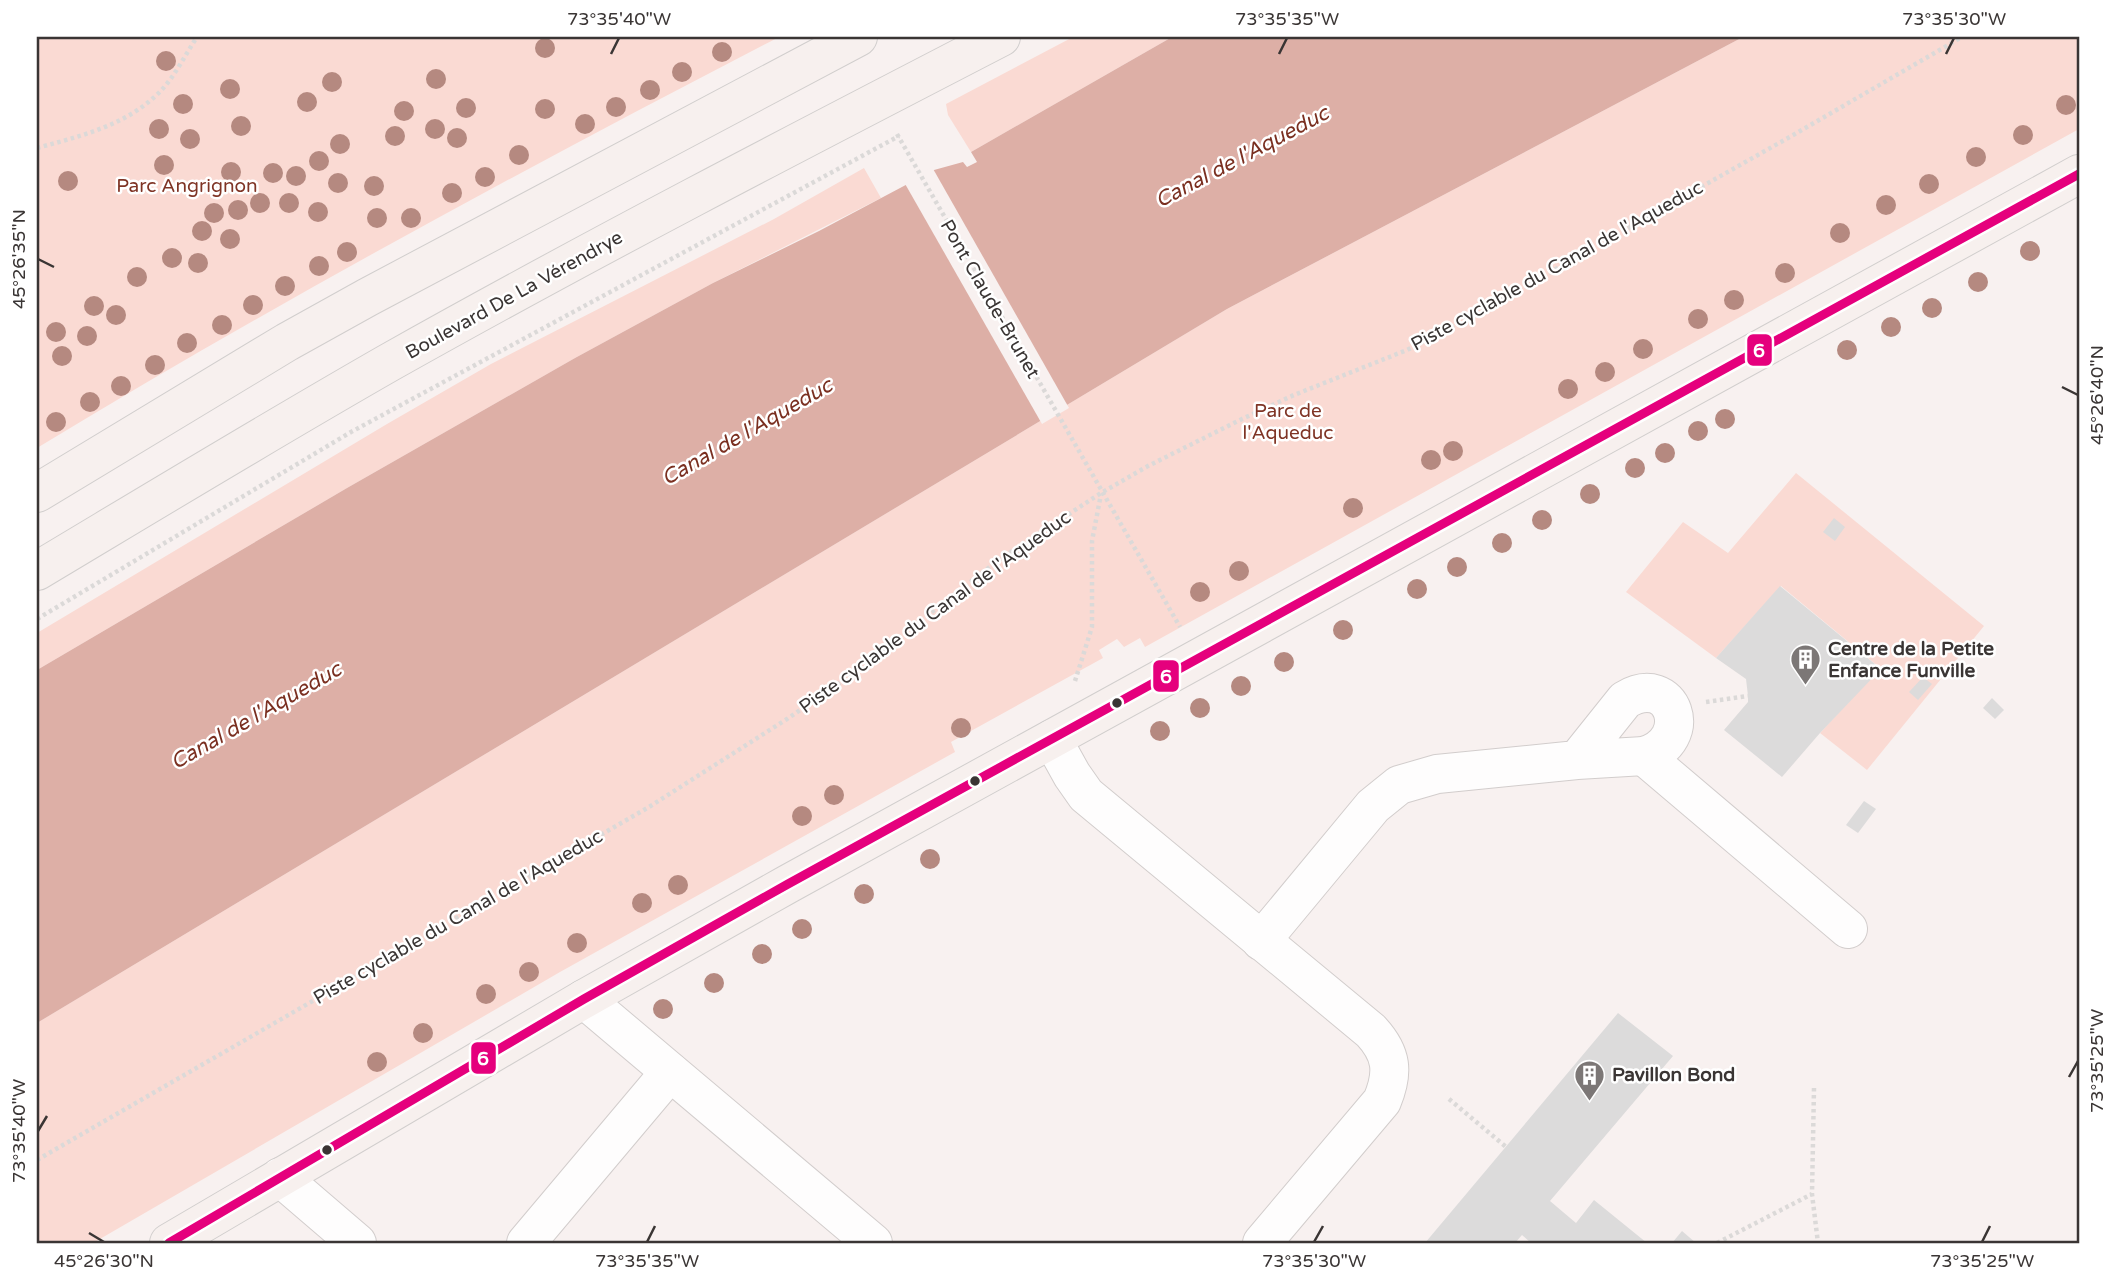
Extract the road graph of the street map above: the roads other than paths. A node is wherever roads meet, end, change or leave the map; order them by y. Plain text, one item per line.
1 (858, 37) edge
2 (1001, 37) edge
3 (2079, 174) edge
4 (37, 493) edge
5 (37, 571) edge
6 (1052, 739) junction
7 (1644, 756) junction
8 (1577, 760) junction
9 (1848, 929) dead end
10 (1261, 941) junction
11 (583, 999) junction
12 (670, 1072) junction
13 (280, 1177) junction
14 (169, 1243) edge
15 (357, 1243) edge
16 (526, 1243) edge
17 (873, 1243) edge
18 (1262, 1243) edge

1 - 4 main road
2 - 5 main road, Boulevard De La Vérendrye
3 - 6 main road
6 - 10 lane
6 - 11 main road
7 - 8 lane
7 - 8 lane
7 - 9 lane
8 - 10 lane
10 - 18 lane
11 - 12 lane
11 - 13 main road
12 - 16 lane
12 - 17 lane
13 - 14 main road
13 - 15 lane

